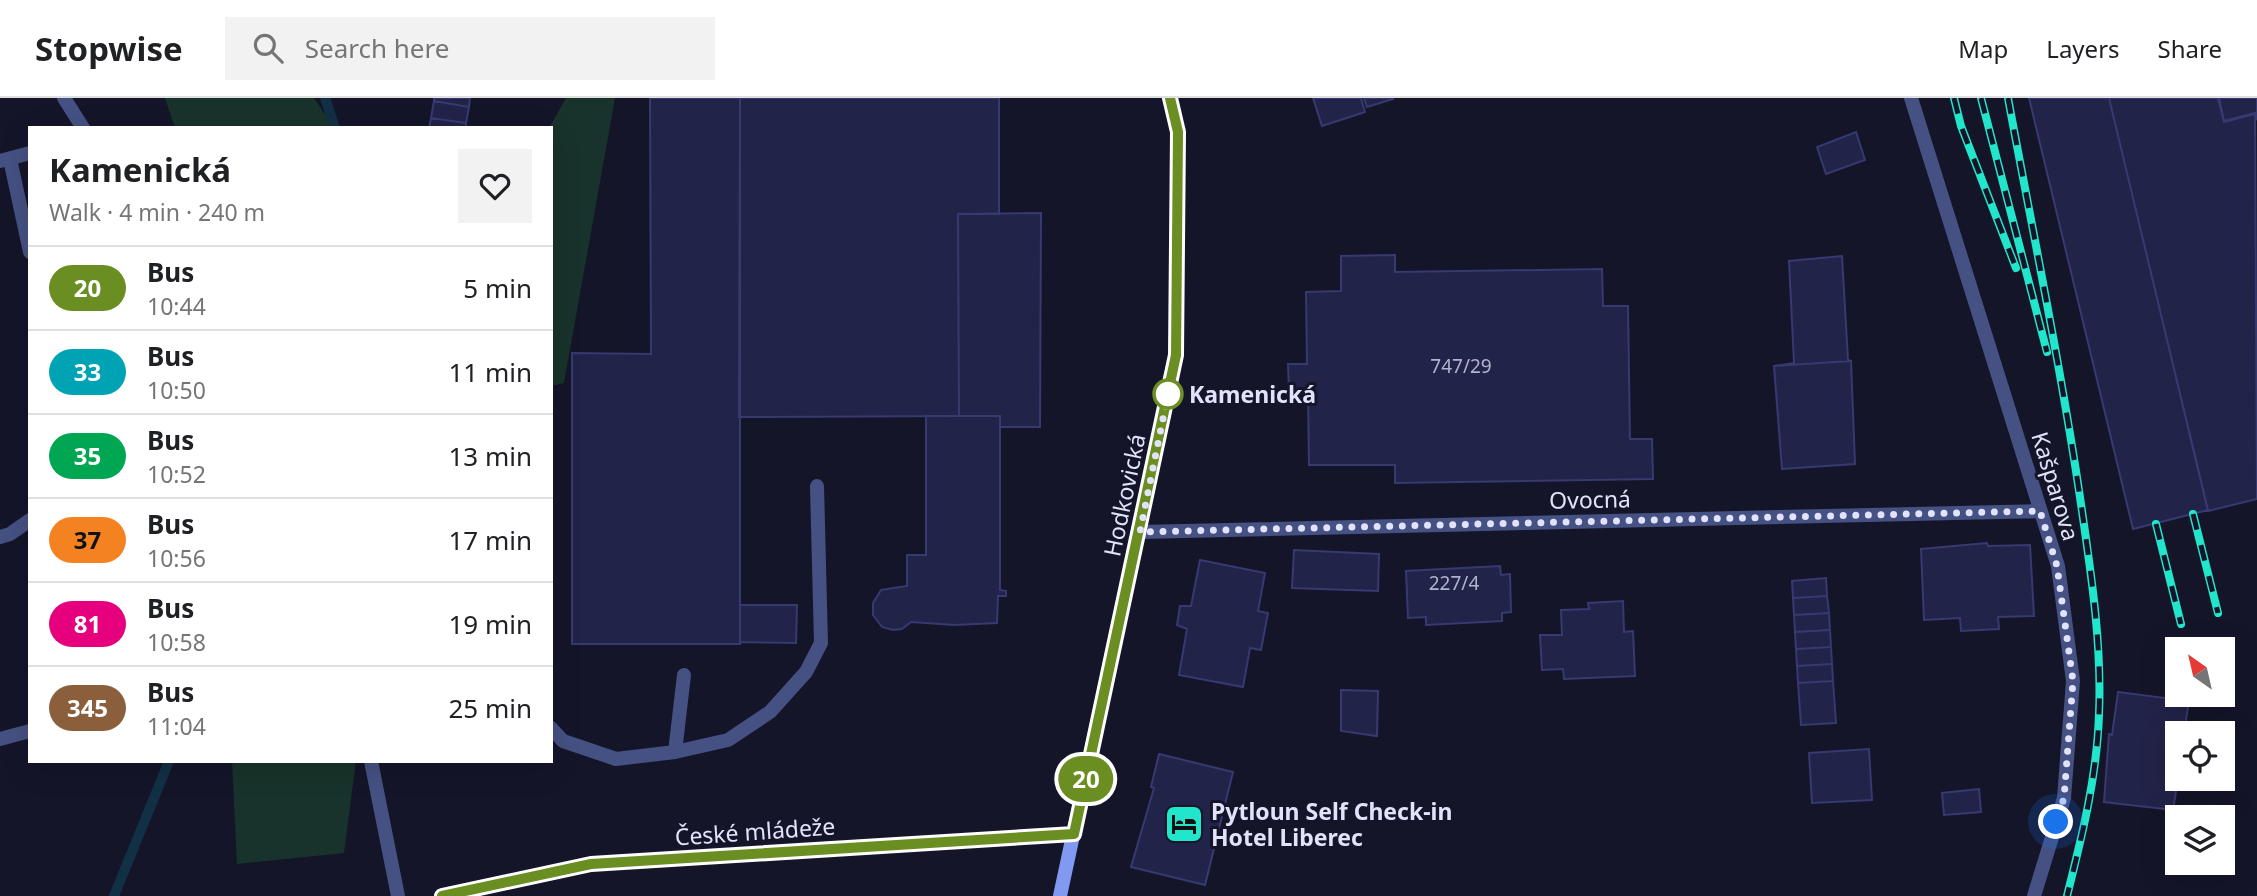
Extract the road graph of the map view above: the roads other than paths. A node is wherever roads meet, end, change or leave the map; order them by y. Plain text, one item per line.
1 (64, 98) edge
2 (1170, 98) edge
3 (1911, 98) edge
4 (82, 126) edge
5 (28, 154) edge
6 (5, 160) edge
7 (28, 245) edge
8 (817, 486) dead end
9 (2040, 511) junction
10 (28, 521) edge
11 (1140, 532) junction
12 (0, 537) edge
13 (684, 675) dead end
14 (553, 729) edge
15 (28, 732) edge
16 (0, 739) edge
17 (675, 751) junction
18 (371, 763) edge
19 (1074, 834) junction
20 (398, 896) edge
21 (442, 896) edge
22 (1060, 896) edge
23 (2034, 896) edge

1 - 4 street
2 - 11 street, Hodkovická
3 - 9 street, Kašparova
5 - 6 street
6 - 7 street
8 - 17 street
9 - 11 street, Ovocná
9 - 23 street, Kašparova
10 - 12 street
11 - 19 street, Hodkovická
13 - 17 street
14 - 17 street
15 - 16 street
18 - 20 street
19 - 21 street, České mládeže
19 - 22 street, Hodkovická

